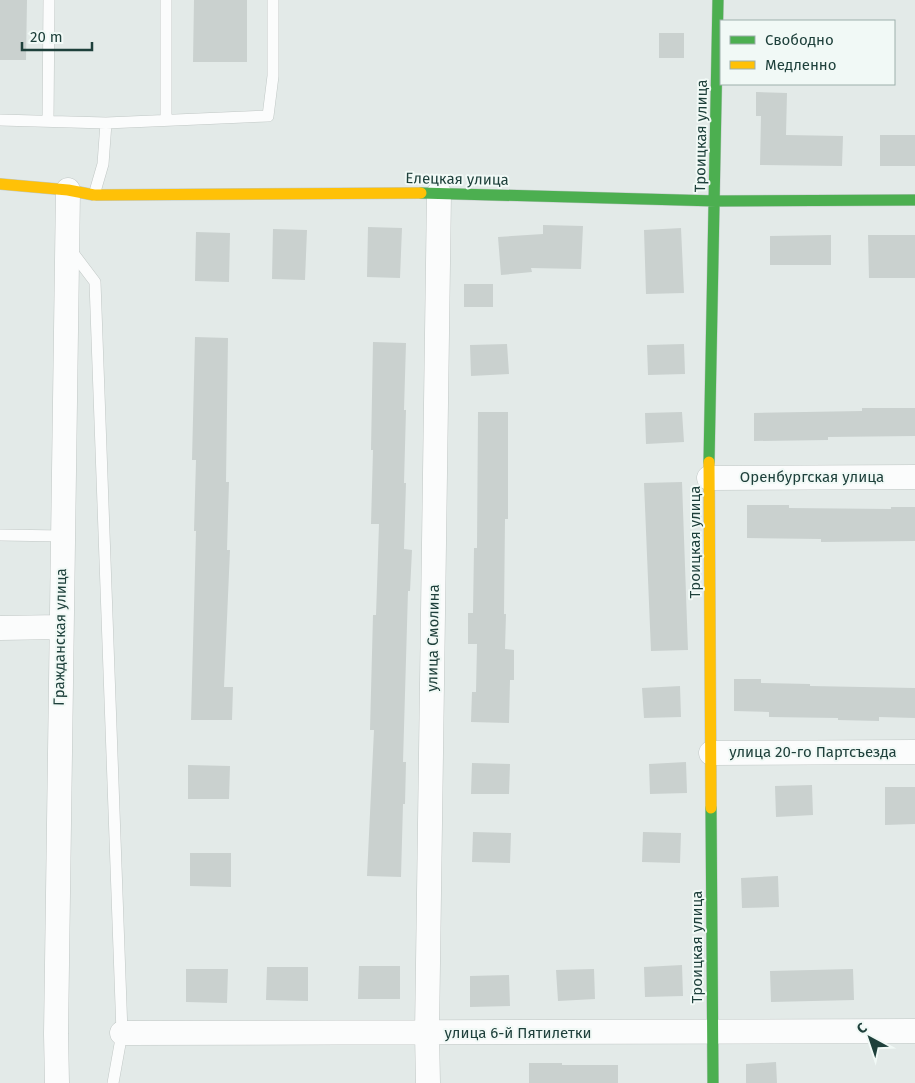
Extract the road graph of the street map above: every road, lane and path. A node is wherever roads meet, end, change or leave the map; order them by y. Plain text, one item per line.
1 (49, 0) edge
2 (166, 0) edge
3 (273, 0) edge
4 (718, 0) edge
5 (0, 120) edge
6 (166, 120) junction
7 (48, 121) junction
8 (106, 123) junction
9 (0, 184) edge
10 (68, 190) junction
11 (439, 193) junction
12 (94, 195) junction
13 (915, 200) edge
14 (716, 202) junction
15 (67, 246) junction
16 (915, 477) edge
17 (709, 478) junction
18 (0, 535) edge
19 (62, 536) junction
20 (60, 627) junction
21 (0, 628) edge
22 (915, 752) edge
23 (711, 753) junction
24 (915, 1030) edge
25 (713, 1032) junction
26 (122, 1033) junction
27 (427, 1033) junction
28 (57, 1083) edge
29 (113, 1083) edge
30 (428, 1083) edge
31 (713, 1083) edge

1 - 7 lane
2 - 6 lane
3 - 6 lane
4 - 14 street, Троицкая улица
5 - 7 lane
6 - 8 lane
7 - 8 lane
8 - 12 lane
9 - 10 street, Елецкая улица
10 - 12 street, Елецкая улица
10 - 15 street, Гражданская улица
11 - 12 street, Елецкая улица
11 - 14 street, Елецкая улица
11 - 27 street, улица Смолина
13 - 14 street, Елецкая улица
14 - 17 street, Троицкая улица
15 - 19 street, Гражданская улица
15 - 26 lane
16 - 17 street, Оренбургская улица
17 - 23 street, Троицкая улица
18 - 19 lane
19 - 20 street, Гражданская улица
20 - 21 street
20 - 28 street, Гражданская улица
22 - 23 street, улица 20-го Партсъезда
23 - 25 street, Троицкая улица
24 - 25 street, улица 6-й Пятилетки
25 - 27 street, улица 6-й Пятилетки
25 - 31 street, Троицкая улица
26 - 27 street, улица 6-й Пятилетки
26 - 29 lane
27 - 30 street, улица Смолина

